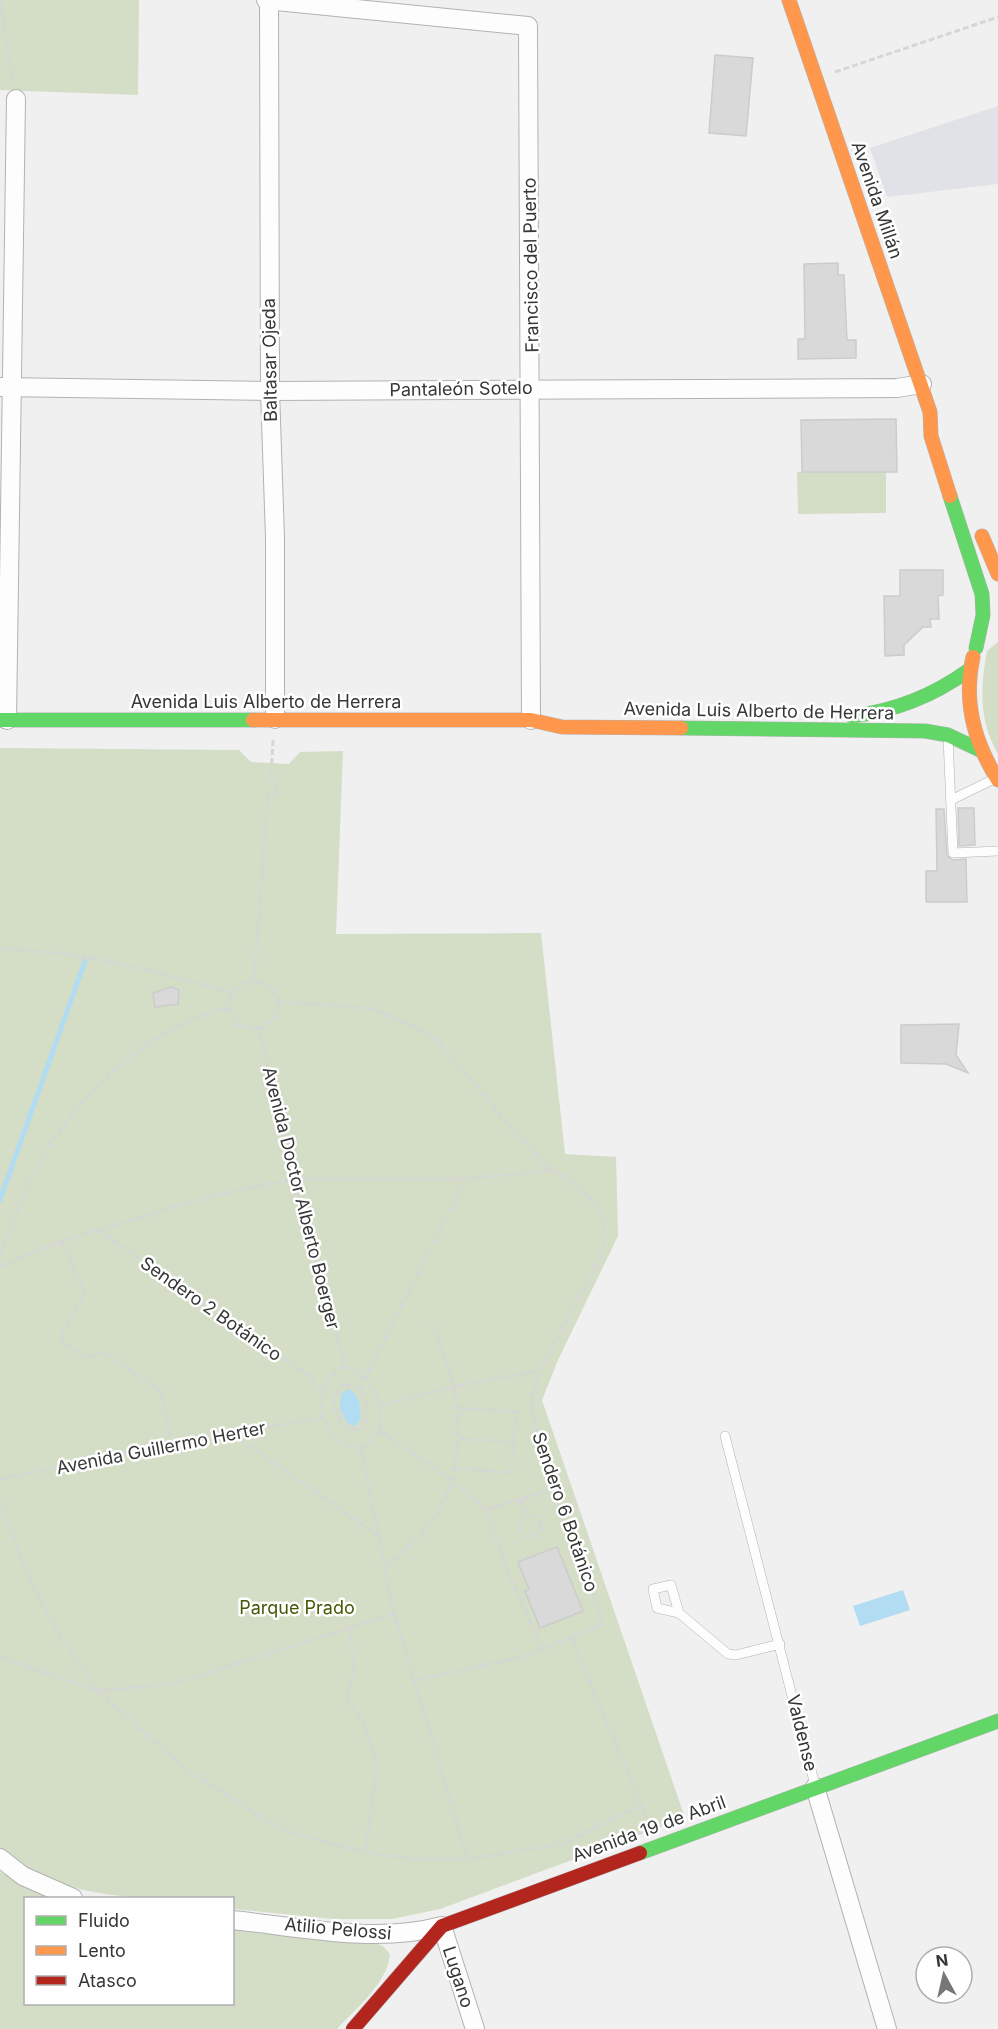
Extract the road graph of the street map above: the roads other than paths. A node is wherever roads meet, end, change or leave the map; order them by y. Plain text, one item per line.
1 (267, 0) edge
2 (789, 0) edge
3 (16, 99) road end
4 (921, 384) junction
5 (6, 387) edge
6 (532, 388) junction
7 (270, 391) junction
8 (930, 412) junction
9 (946, 431) dead end
10 (976, 520) dead end
11 (998, 574) edge
12 (998, 632) edge
13 (976, 648) junction
14 (969, 670) junction
15 (807, 715) dead end
16 (842, 716) dead end
17 (274, 719) junction
18 (4, 720) edge
19 (531, 720) junction
20 (948, 735) junction
21 (982, 752) junction
22 (997, 779) edge
23 (951, 800) junction
24 (998, 851) edge
25 (725, 1436) dead end
26 (679, 1613) dead end
27 (780, 1644) junction
28 (998, 1721) edge
29 (815, 1787) junction
30 (0, 1858) edge
31 (69, 1897) edge
32 (234, 1920) edge
33 (442, 1926) junction
34 (353, 2029) edge
35 (475, 2029) edge
36 (886, 2029) edge

1 - 6 street, Francisco del Puerto
1 - 7 street, Baltasar Ojeda
2 - 4 street, Avenida Millán
3 - 5 street
4 - 6 street, Pantaleón Sotelo
4 - 8 street, Avenida Millán
5 - 7 street, Pantaleón Sotelo
5 - 18 street
6 - 7 street, Pantaleón Sotelo
6 - 19 street, Francisco del Puerto
7 - 17 street, Baltasar Ojeda
8 - 9 street, Avenida Millán
8 - 13 street, Avenida Millán
10 - 11 street
12 - 13 street
13 - 14 street, Avenida Millán
14 - 16 street, Avenida Luis Alberto de Herrera
14 - 21 street, Avenida Millán
15 - 19 street, Avenida Luis Alberto de Herrera
17 - 18 street, Avenida Luis Alberto de Herrera
17 - 19 street, Avenida Luis Alberto de Herrera
19 - 20 street, Avenida Luis Alberto de Herrera
20 - 21 street, Avenida Luis Alberto de Herrera
20 - 23 lane
21 - 22 street, Avenida Millán
22 - 23 lane
23 - 24 lane
25 - 27 lane, Valdense
26 - 27 lane
27 - 29 lane, Valdense
28 - 29 street, Avenida 19 de Abril
29 - 33 street, Avenida 19 de Abril
29 - 36 street, Valdense
30 - 31 street
32 - 33 street, Atilio Pelossi
33 - 34 street, Avenida 19 de Abril
33 - 35 street, Lugano

